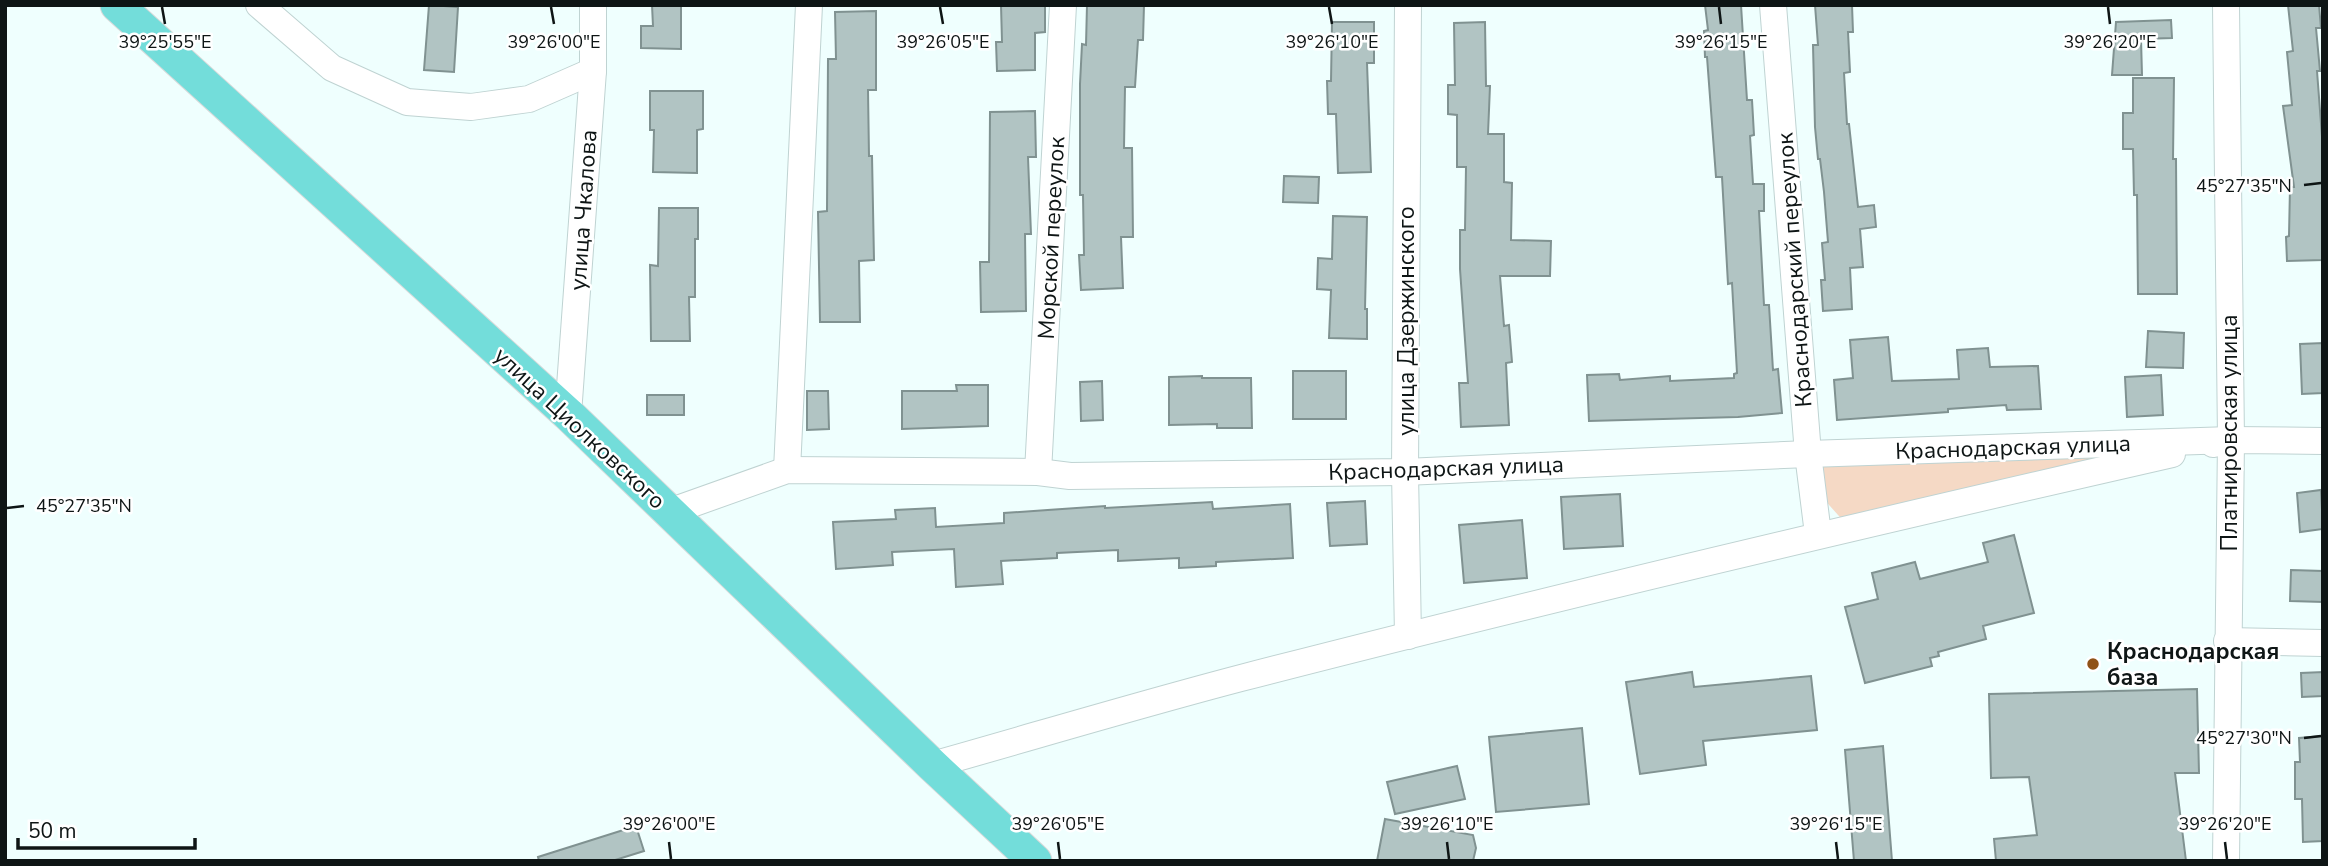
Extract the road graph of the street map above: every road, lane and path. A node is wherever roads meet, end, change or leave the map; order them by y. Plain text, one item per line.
1 (117, 5) edge
2 (259, 5) edge
3 (593, 5) edge
4 (809, 5) edge
5 (1063, 5) edge
6 (1408, 5) edge
7 (1773, 5) edge
8 (2226, 5) edge
9 (593, 71) junction
10 (568, 414) junction
11 (2231, 440) junction
12 (2323, 441) edge
13 (1808, 454) junction
14 (787, 470) junction
15 (1405, 471) junction
16 (1038, 472) junction
17 (669, 512) junction
18 (1818, 534) junction
19 (1408, 636) junction
20 (2227, 641) junction
21 (2323, 643) edge
22 (932, 765) junction
23 (1035, 861) edge
24 (2225, 861) edge

1 - 10 main road, улица Циолковского
2 - 9 street
3 - 9 street, улица Чкалова
4 - 14 street
5 - 16 street, Морской переулок
6 - 15 street, улица Дзержинского
7 - 13 street, Краснодарский переулок
8 - 11 street, Платнировская улица
9 - 10 street, улица Чкалова
10 - 17 main road, улица Циолковского
11 - 12 street, Краснодарская улица
11 - 13 street, Краснодарская улица
11 - 18 street, Краснодарская улица
11 - 20 street, Платнировская улица
13 - 15 street, Краснодарская улица
13 - 18 street, Краснодарский переулок
14 - 16 street, Краснодарская улица
14 - 17 street, Краснодарская улица
15 - 16 street, Краснодарская улица
15 - 19 street, улица Дзержинского
17 - 22 main road, улица Циолковского
18 - 19 street, Краснодарская улица
19 - 22 street, Краснодарская улица
20 - 21 street
20 - 24 street, Платнировская улица
22 - 23 main road, улица Циолковского

